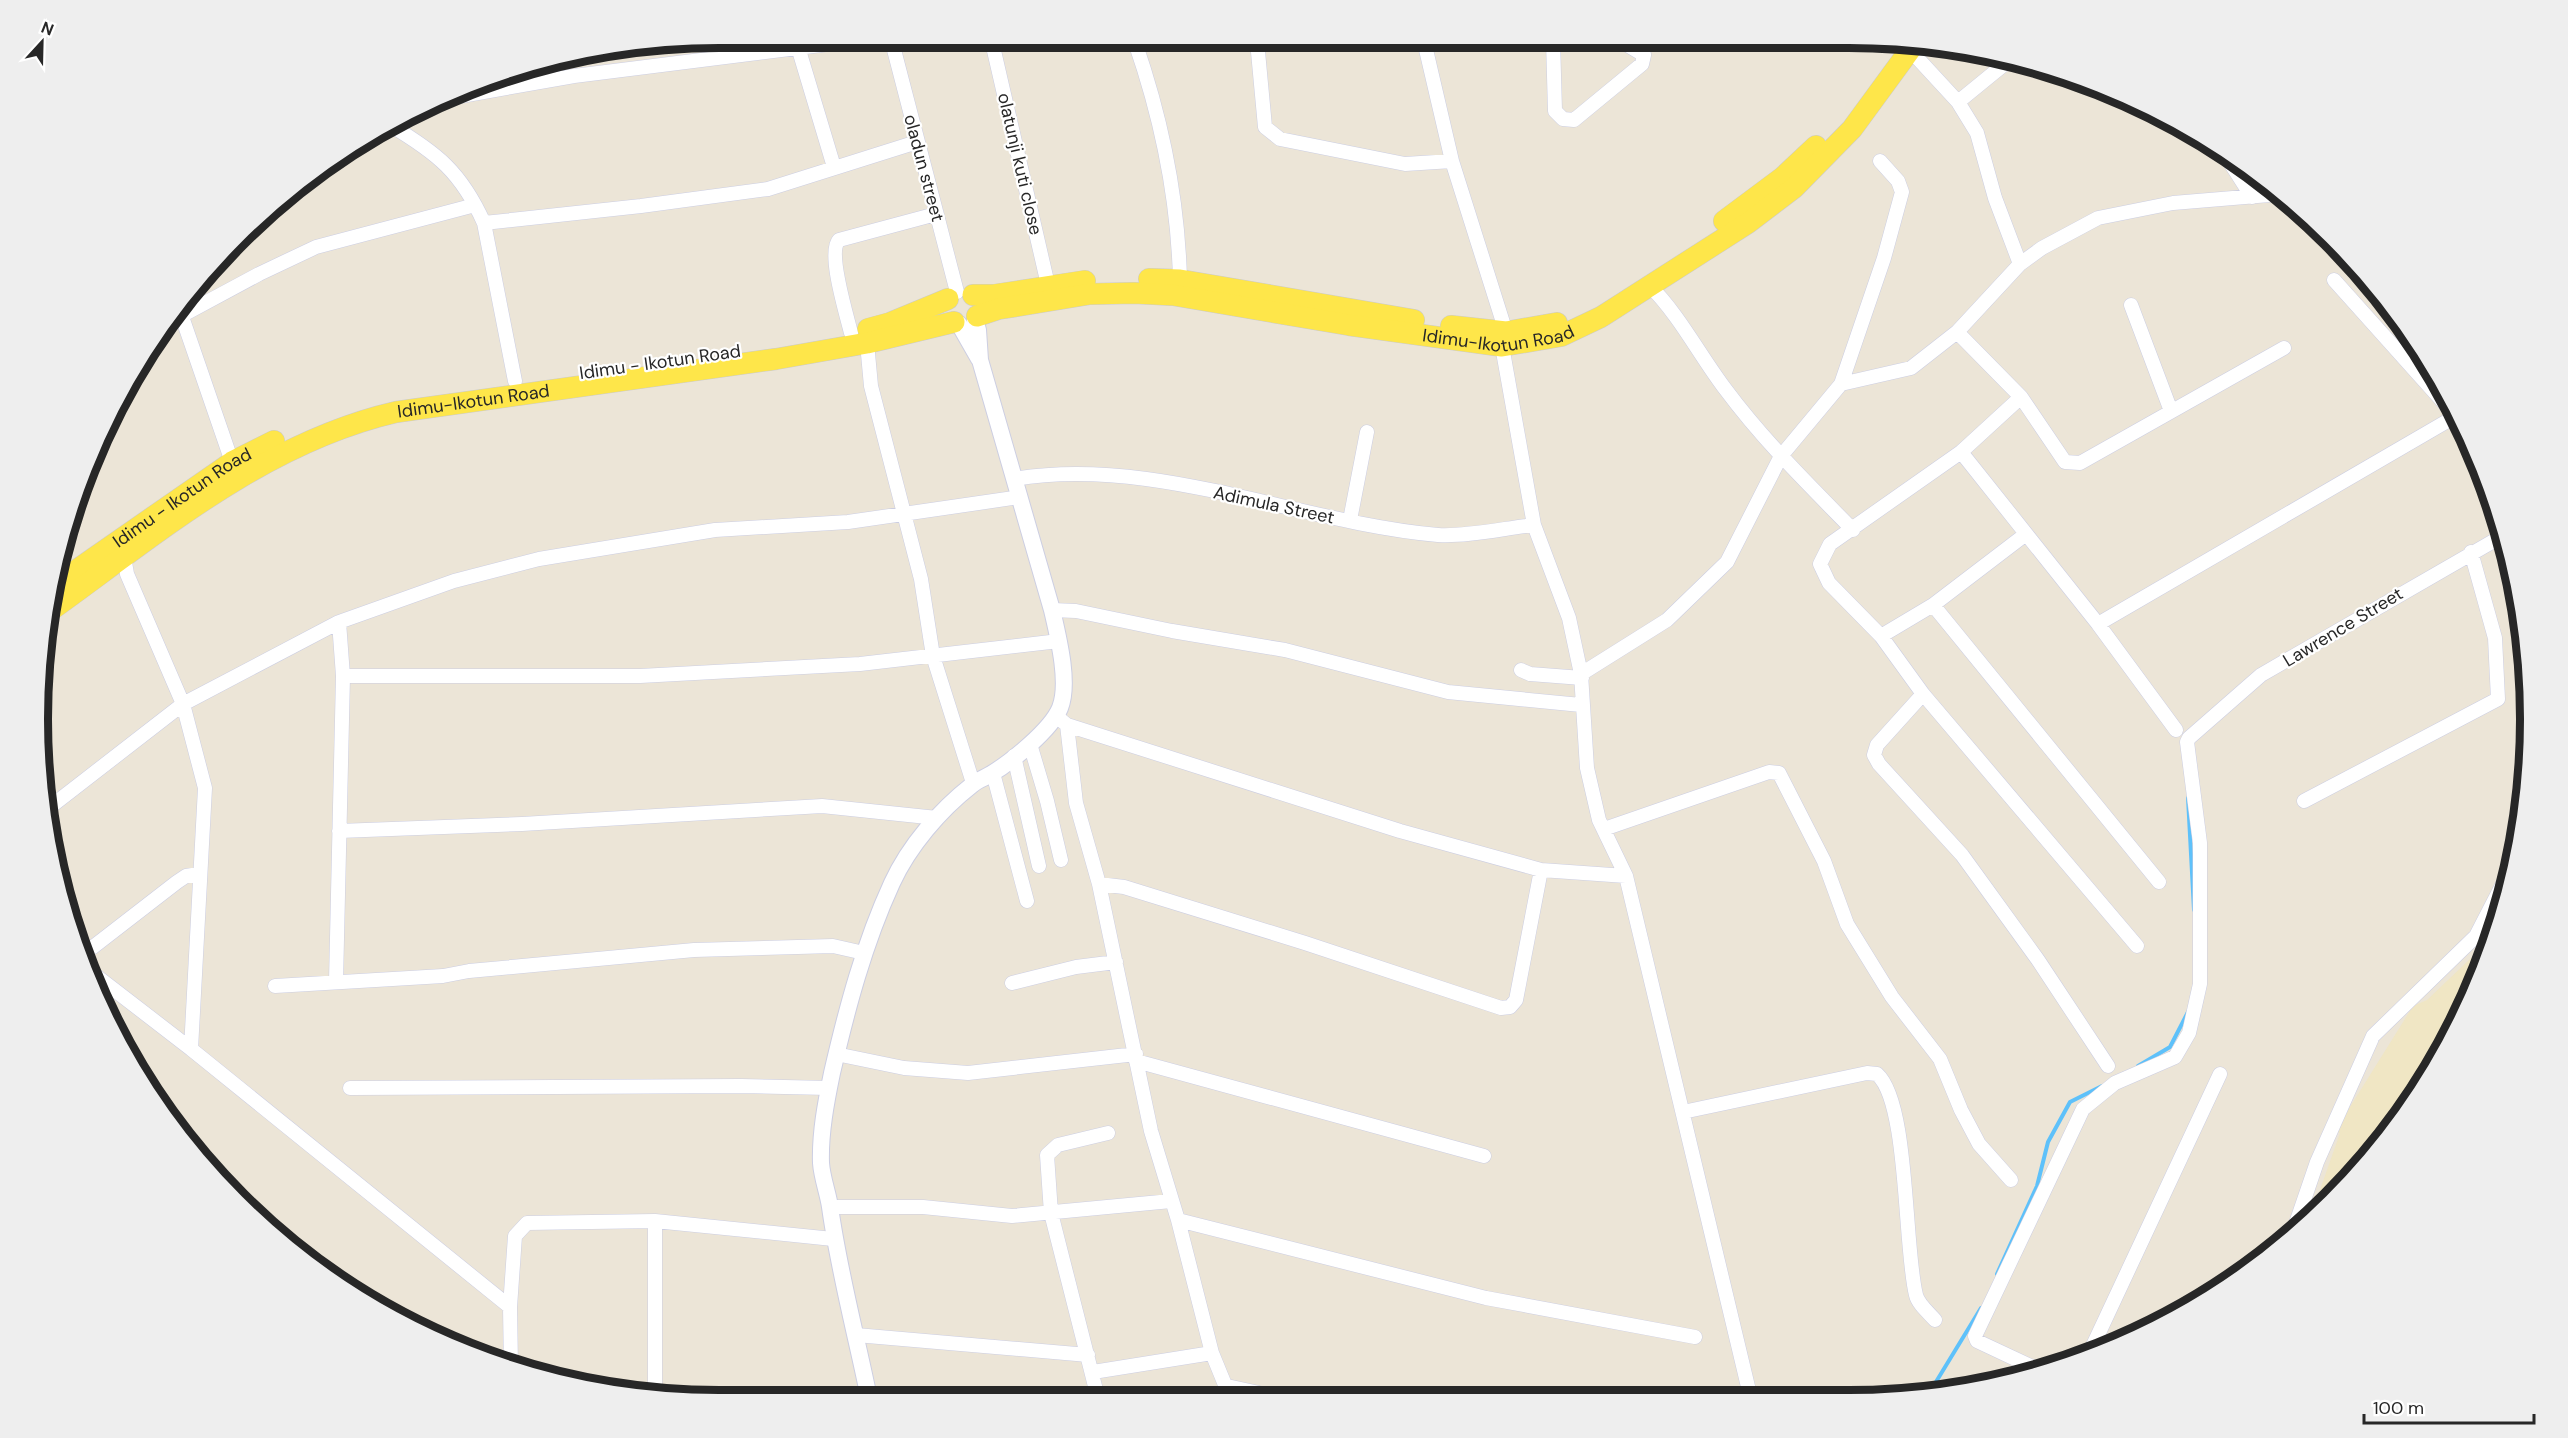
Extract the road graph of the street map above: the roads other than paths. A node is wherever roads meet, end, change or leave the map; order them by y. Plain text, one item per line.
1 (798, 48) joint
2 (894, 48) edge
3 (993, 48) edge
4 (1137, 48) edge
5 (1258, 48) edge
6 (1426, 48) edge
7 (1553, 48) edge
8 (1632, 48) edge
9 (1899, 50) edge
10 (1900, 50) edge
11 (1911, 51) edge
12 (2002, 66) edge
13 (501, 85) edge
14 (1958, 102) junction
15 (398, 130) edge
16 (917, 142) junction
17 (1452, 160) junction
18 (1880, 161) dead end
19 (834, 167) junction
20 (2235, 171) edge
21 (2267, 195) edge
22 (2252, 197) junction
23 (475, 205) junction
24 (936, 214) junction
25 (484, 223) junction
26 (2020, 264) junction
27 (1180, 280) junction
28 (2334, 280) dead end
29 (1048, 285) junction
30 (1650, 286) junction
31 (959, 295) junction
32 (2131, 305) dead end
33 (190, 307) edge
34 (182, 318) edge
35 (966, 321) junction
36 (1957, 332) junction
37 (859, 338) junction
38 (1504, 339) junction
39 (2284, 348) dead end
40 (515, 381) junction
41 (1841, 384) junction
42 (2435, 393) edge
43 (2021, 397) junction
44 (2171, 411) junction
45 (2452, 424) edge
46 (1367, 432) dead end
47 (1961, 452) junction
48 (1781, 456) junction
49 (232, 462) junction
50 (1014, 479) junction
51 (1020, 497) junction
52 (904, 513) junction
53 (1350, 520) junction
54 (1534, 525) junction
55 (1853, 530) junction
56 (2026, 534) junction
57 (2495, 539) edge
58 (122, 549) junction
59 (2471, 552) junction
60 (63, 581) edge
61 (59, 603) edge
62 (1933, 604) junction
63 (1052, 610) junction
64 (339, 622) junction
65 (2098, 624) junction
66 (1881, 636) junction
67 (1059, 641) junction
68 (933, 656) junction
69 (1521, 670) dead end
70 (343, 676) junction
71 (1581, 676) junction
72 (1923, 694) junction
73 (183, 704) junction
74 (1581, 705) junction
75 (1062, 720) junction
76 (2176, 730) dead end
77 (1030, 744) junction
78 (1014, 756) junction
79 (993, 773) junction
80 (973, 783) junction
81 (2304, 801) dead end
82 (54, 804) edge
83 (936, 818) junction
84 (1604, 830) junction
85 (339, 831) junction
86 (1061, 860) dead end
87 (1039, 866) dead end
88 (1540, 870) junction
89 (199, 874) junction
90 (1626, 876) junction
91 (2159, 882) dead end
92 (1099, 884) junction
93 (2495, 899) edge
94 (1027, 901) dead end
95 (2137, 946) dead end
96 (89, 949) edge
97 (864, 953) junction
98 (1116, 962) junction
99 (100, 979) edge
100 (336, 982) junction
101 (1012, 983) dead end
102 (275, 986) dead end
103 (191, 1049) junction
104 (836, 1054) junction
105 (1136, 1057) junction
106 (2108, 1066) dead end
107 (2220, 1074) dead end
108 (350, 1088) dead end
109 (829, 1088) junction
110 (1683, 1112) junction
111 (1108, 1133) dead end
112 (1484, 1156) dead end
113 (2011, 1180) dead end
114 (1171, 1201) junction
115 (830, 1207) junction
116 (1051, 1213) junction
117 (2298, 1216) edge
118 (1178, 1220) junction
119 (655, 1221) junction
120 (833, 1239) junction
121 (510, 1307) junction
122 (1935, 1320) dead end
123 (856, 1335) junction
124 (1695, 1337) dead end
125 (2094, 1343) edge
126 (1212, 1353) junction
127 (1088, 1355) junction
128 (511, 1356) edge
129 (2029, 1365) edge
130 (1093, 1372) junction
131 (655, 1387) edge
132 (867, 1390) edge
133 (1096, 1390) edge
134 (1228, 1390) edge
135 (1749, 1390) edge

1 - 13 street
1 - 19 street
2 - 16 street, oladun street
3 - 29 street, olatunji kuti close
4 - 27 street
5 - 17 street
6 - 17 street
7 - 8 street
9 - 38 main road, Idimu-Ikotun Road
10 - 30 main road, Idimu-Ikotun Road
11 - 14 street
12 - 14 street
14 - 26 street
15 - 23 street
16 - 19 street
16 - 24 street, oladun street
17 - 38 street
18 - 41 street
19 - 25 street
20 - 22 street
21 - 22 street
22 - 26 street
23 - 25 street
23 - 33 street
24 - 31 street, oladun street
24 - 37 street
25 - 40 street
26 - 36 street
27 - 29 main road, Idimu-Ikotun Road
27 - 38 main road, Idimu-Ikotun Road
28 - 42 street
29 - 31 main road, Idimu-Ikotun Road
30 - 38 main road, Idimu-Ikotun Road
30 - 48 street
31 - 35 main road
31 - 35 main road
31 - 37 main road, Idimu-Ikotun Road
32 - 44 street
34 - 49 street
35 - 37 main road, Idimu-Ikotun Road
35 - 38 main road, Idimu-Ikotun Road
35 - 50 street
36 - 41 street
36 - 43 street
37 - 40 main road, Idimu - Ikotun Road
37 - 52 street
37 - 58 main road, Idimu-Ikotun Road
38 - 54 street
39 - 44 street
40 - 49 main road, Idimu - Ikotun Road
41 - 48 street
43 - 44 street
43 - 47 street
45 - 65 street
46 - 53 street
47 - 55 street
47 - 56 street
48 - 55 street
48 - 71 street
49 - 58 main road, Idimu - Ikotun Road
50 - 51 street
50 - 53 street, Adimula Street
51 - 52 street
51 - 63 street
52 - 64 street
52 - 68 street
53 - 54 street, Adimula Street
54 - 71 street
55 - 66 street
56 - 62 street
56 - 65 street
57 - 59 street, Lawrence Street
58 - 60 main road, Idimu - Ikotun Road
58 - 61 main road, Idimu-Ikotun Road
58 - 73 street
59 - 81 street
59 - 129 street, Lawrence Street
62 - 66 street
62 - 91 street
63 - 67 street
63 - 74 street
64 - 70 street
64 - 73 street
65 - 76 street
66 - 72 street
67 - 68 street
67 - 75 street
68 - 70 street
68 - 80 street
69 - 71 street
70 - 85 street
71 - 74 street
72 - 95 street
72 - 106 street
73 - 82 street
73 - 89 street
74 - 84 street
75 - 77 street
75 - 88 street
75 - 92 street
77 - 78 street
77 - 86 street
78 - 79 street
78 - 87 street
79 - 80 street
79 - 94 street
80 - 83 street
83 - 85 street
83 - 97 street
84 - 90 street
84 - 113 street
85 - 100 street
88 - 90 street
88 - 92 street
89 - 96 street
89 - 103 street
90 - 110 street
92 - 98 street
93 - 117 street
97 - 100 street
97 - 104 street
98 - 101 street
98 - 105 street
99 - 103 street
100 - 102 street
103 - 121 street
104 - 105 street
104 - 109 street
105 - 112 street
105 - 114 street
107 - 125 street
108 - 109 street
109 - 115 street
110 - 122 street
110 - 135 street
111 - 116 street
114 - 116 street
114 - 118 street
115 - 116 street
115 - 120 street
116 - 127 street
118 - 124 street
118 - 126 street
119 - 120 street
119 - 121 street
119 - 131 street
120 - 123 street
121 - 128 street
123 - 127 street
123 - 132 street
126 - 130 street
126 - 134 street
127 - 130 street
130 - 133 street

